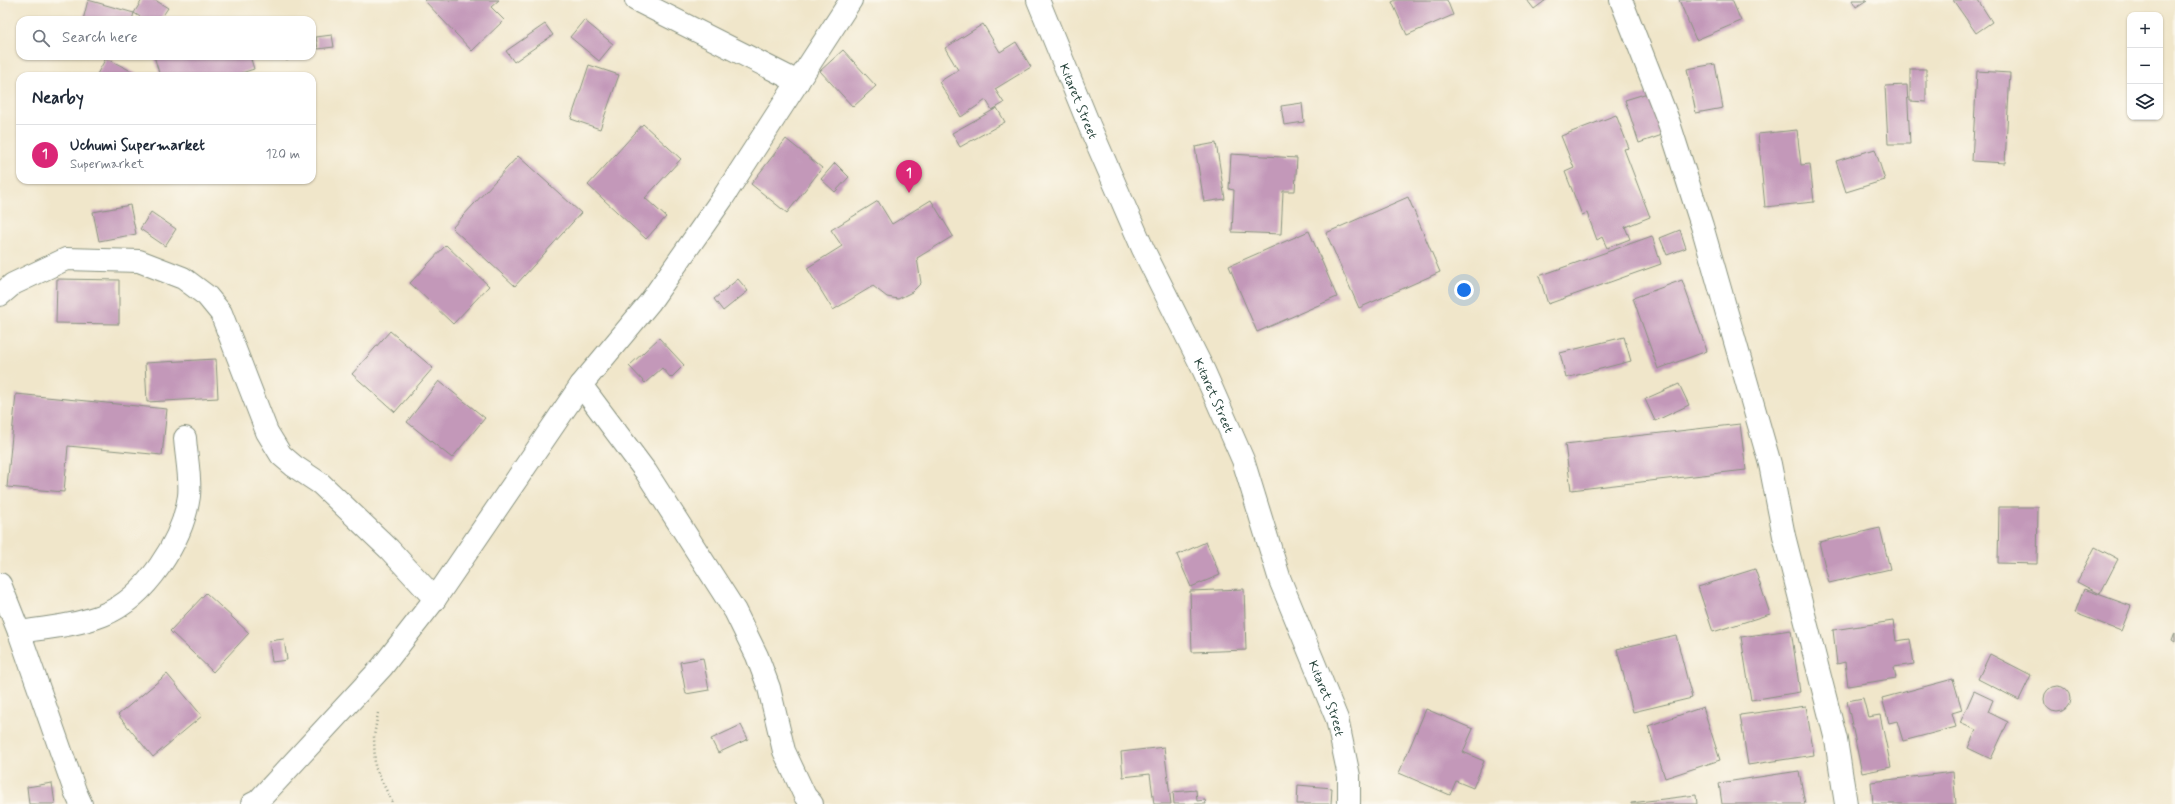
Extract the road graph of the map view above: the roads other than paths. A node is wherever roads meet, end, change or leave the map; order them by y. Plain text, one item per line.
1 (636, 0) edge
2 (851, 0) edge
3 (1038, 0) edge
4 (1621, 0) edge
5 (798, 82) junction
6 (0, 295) edge
7 (581, 385) junction
8 (185, 438) dead end
9 (0, 584) edge
10 (435, 599) junction
11 (19, 632) junction
12 (81, 804) edge
13 (252, 804) edge
14 (812, 804) edge
15 (1349, 804) edge
16 (1846, 804) edge

1 - 5 street
2 - 5 street
3 - 15 street, Kitaret Street
4 - 16 street
5 - 7 street
6 - 10 street
7 - 10 street
7 - 14 street
8 - 11 street
9 - 11 street
10 - 13 street
11 - 12 street

